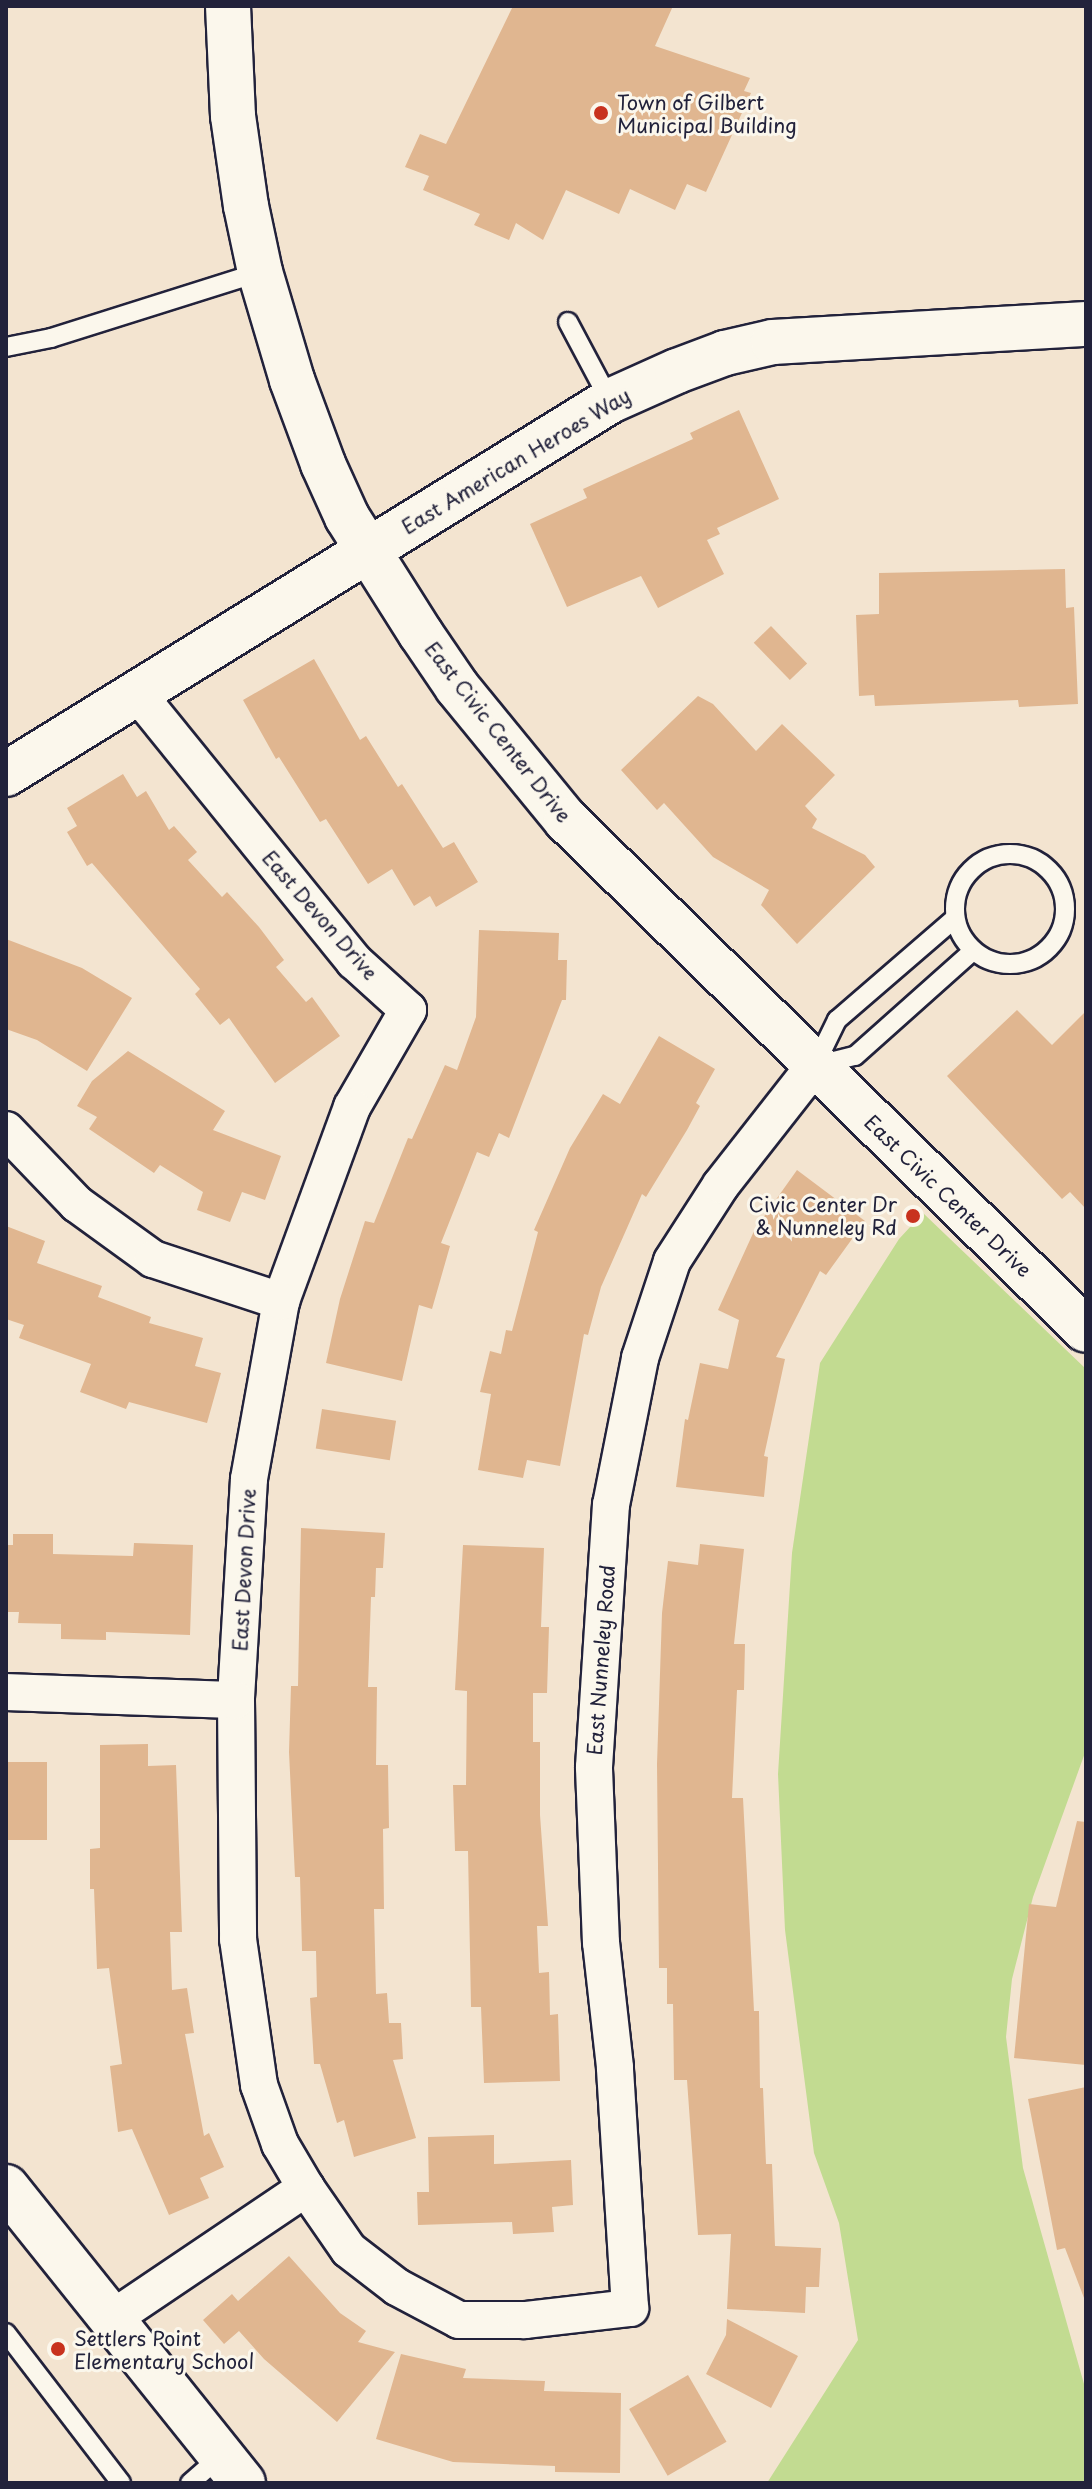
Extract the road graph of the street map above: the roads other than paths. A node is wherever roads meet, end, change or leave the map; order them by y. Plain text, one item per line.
1 (228, 6) edge
2 (260, 272) junction
3 (568, 322) dead end
4 (1086, 324) edge
5 (6, 347) edge
6 (610, 401) junction
7 (367, 550) junction
8 (137, 693) junction
9 (6, 774) edge
10 (955, 918) junction
11 (973, 951) junction
12 (815, 1065) junction
13 (6, 1130) edge
14 (281, 1301) junction
15 (1086, 1330) edge
16 (6, 1692) edge
17 (236, 1700) junction
18 (6, 2187) edge
19 (306, 2188) junction
20 (630, 2308) joint
21 (113, 2318) junction
22 (6, 2333) edge
23 (218, 2474) edge
24 (121, 2483) edge

1 - 2 street, East Civic Center Drive
2 - 5 lane
2 - 7 street, East Civic Center Drive
3 - 6 lane
4 - 6 street, East American Heroes Way
6 - 7 street, East American Heroes Way
7 - 8 street, East American Heroes Way
7 - 12 street, East Civic Center Drive
8 - 9 street, East American Heroes Way
8 - 14 street, East Devon Drive
10 - 11 lane
10 - 11 lane
10 - 12 lane
11 - 12 lane
12 - 15 street, East Civic Center Drive
12 - 20 street, East Nunneley Road
13 - 14 street
14 - 17 street, East Devon Drive
16 - 17 street
17 - 19 street, East Devon Drive
18 - 21 street
19 - 20 street, East Devon Drive
19 - 21 street
21 - 23 street
22 - 24 lane

